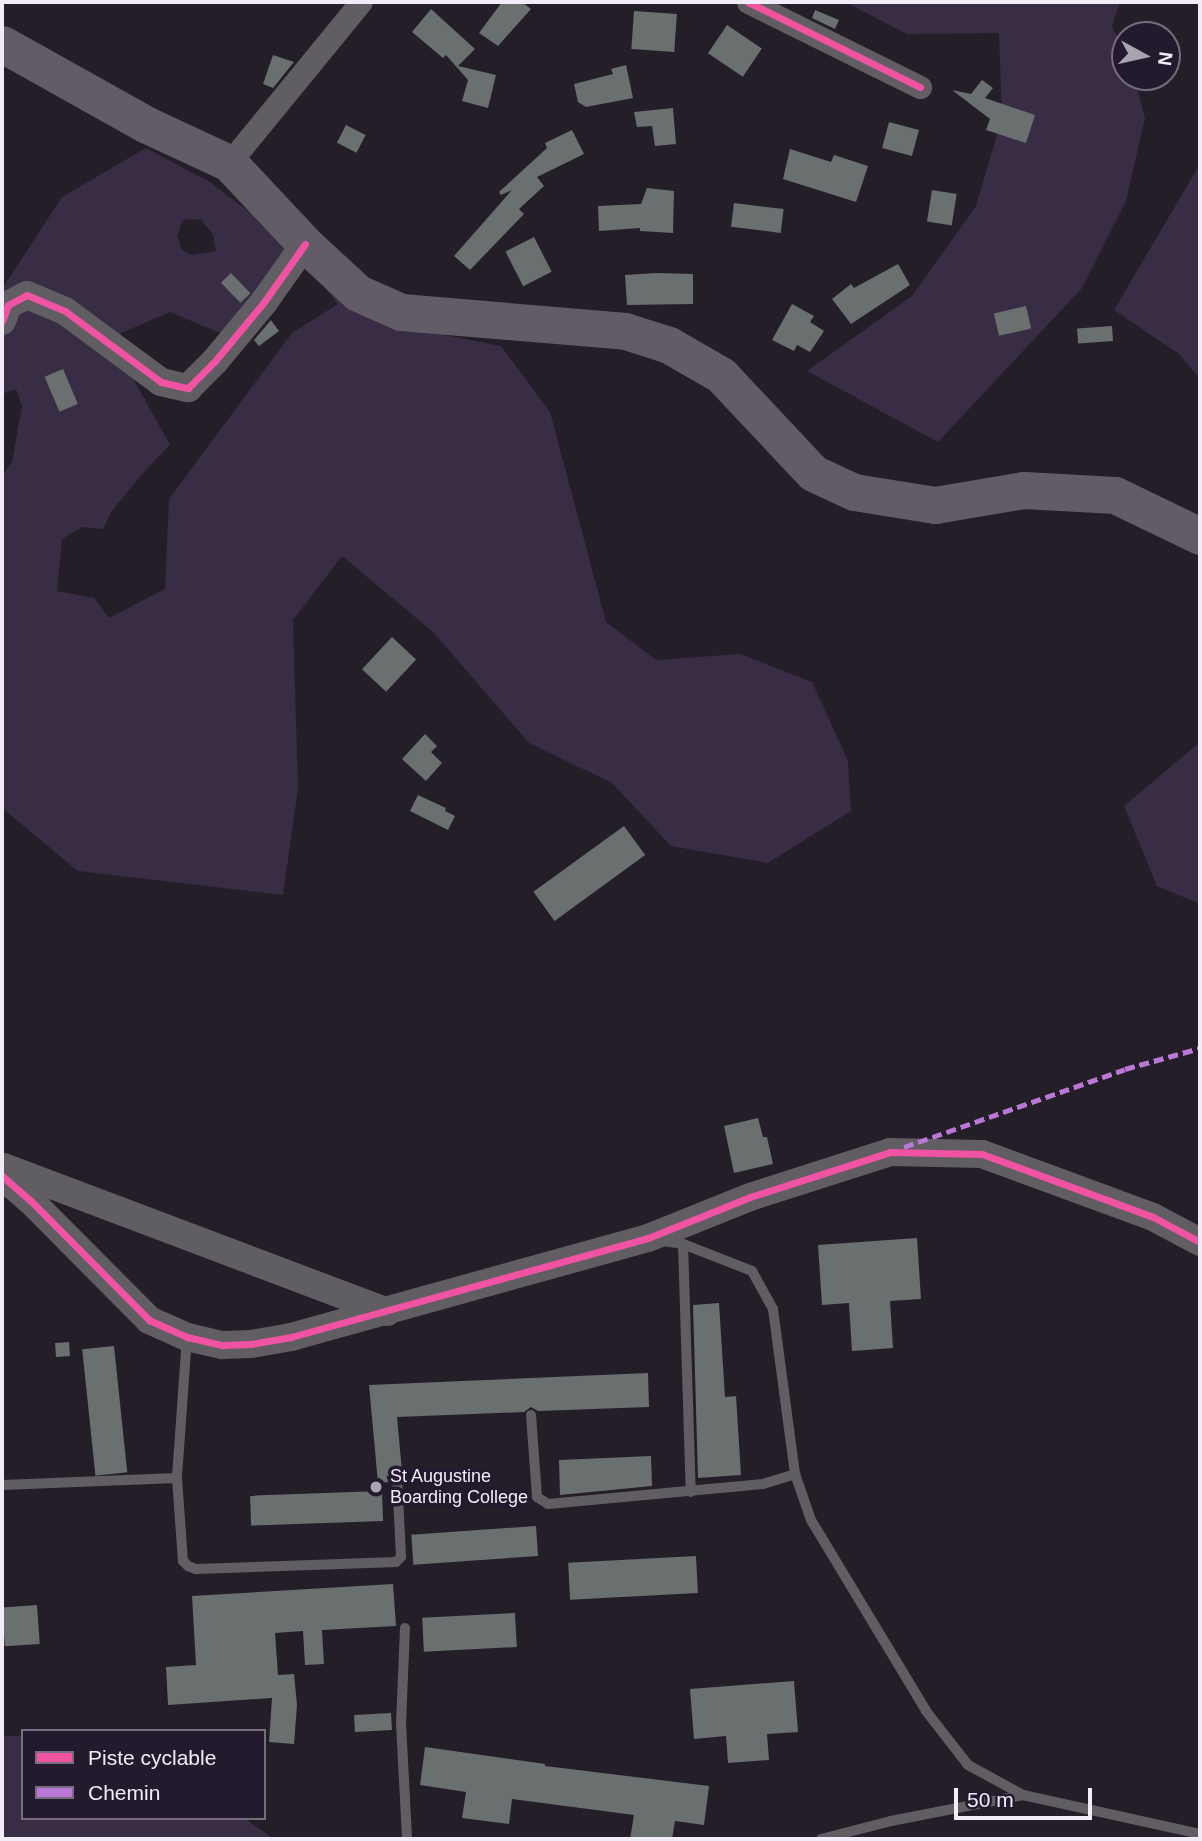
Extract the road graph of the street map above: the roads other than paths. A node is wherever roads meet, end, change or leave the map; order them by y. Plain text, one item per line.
1 (361, 2) edge
2 (748, 2) edge
3 (2, 44) edge
4 (920, 87) dead end
5 (229, 163) junction
6 (305, 244) junction
7 (2, 321) edge
8 (1200, 536) edge
9 (2, 1166) edge
10 (2, 1176) edge
11 (648, 1238) junction
12 (1200, 1242) edge
13 (683, 1244) junction
14 (388, 1312) junction
15 (187, 1337) junction
16 (531, 1415) dead end
17 (795, 1474) junction
18 (397, 1476) dead end
19 (177, 1478) junction
20 (2, 1485) edge
21 (691, 1492) junction
22 (405, 1628) dead end
23 (1023, 1795) junction
24 (1200, 1834) edge
25 (407, 1839) edge
26 (821, 1839) edge

1 - 5 street
2 - 4 street
3 - 5 highway
5 - 6 highway
6 - 7 street
6 - 8 highway
9 - 14 street
10 - 15 street
11 - 12 street
11 - 13 lane
11 - 14 street
13 - 17 lane
13 - 21 lane
14 - 15 street
15 - 19 lane
16 - 21 lane
17 - 21 lane
17 - 23 lane
18 - 19 lane
19 - 20 lane
22 - 25 lane
23 - 24 lane
23 - 26 lane

